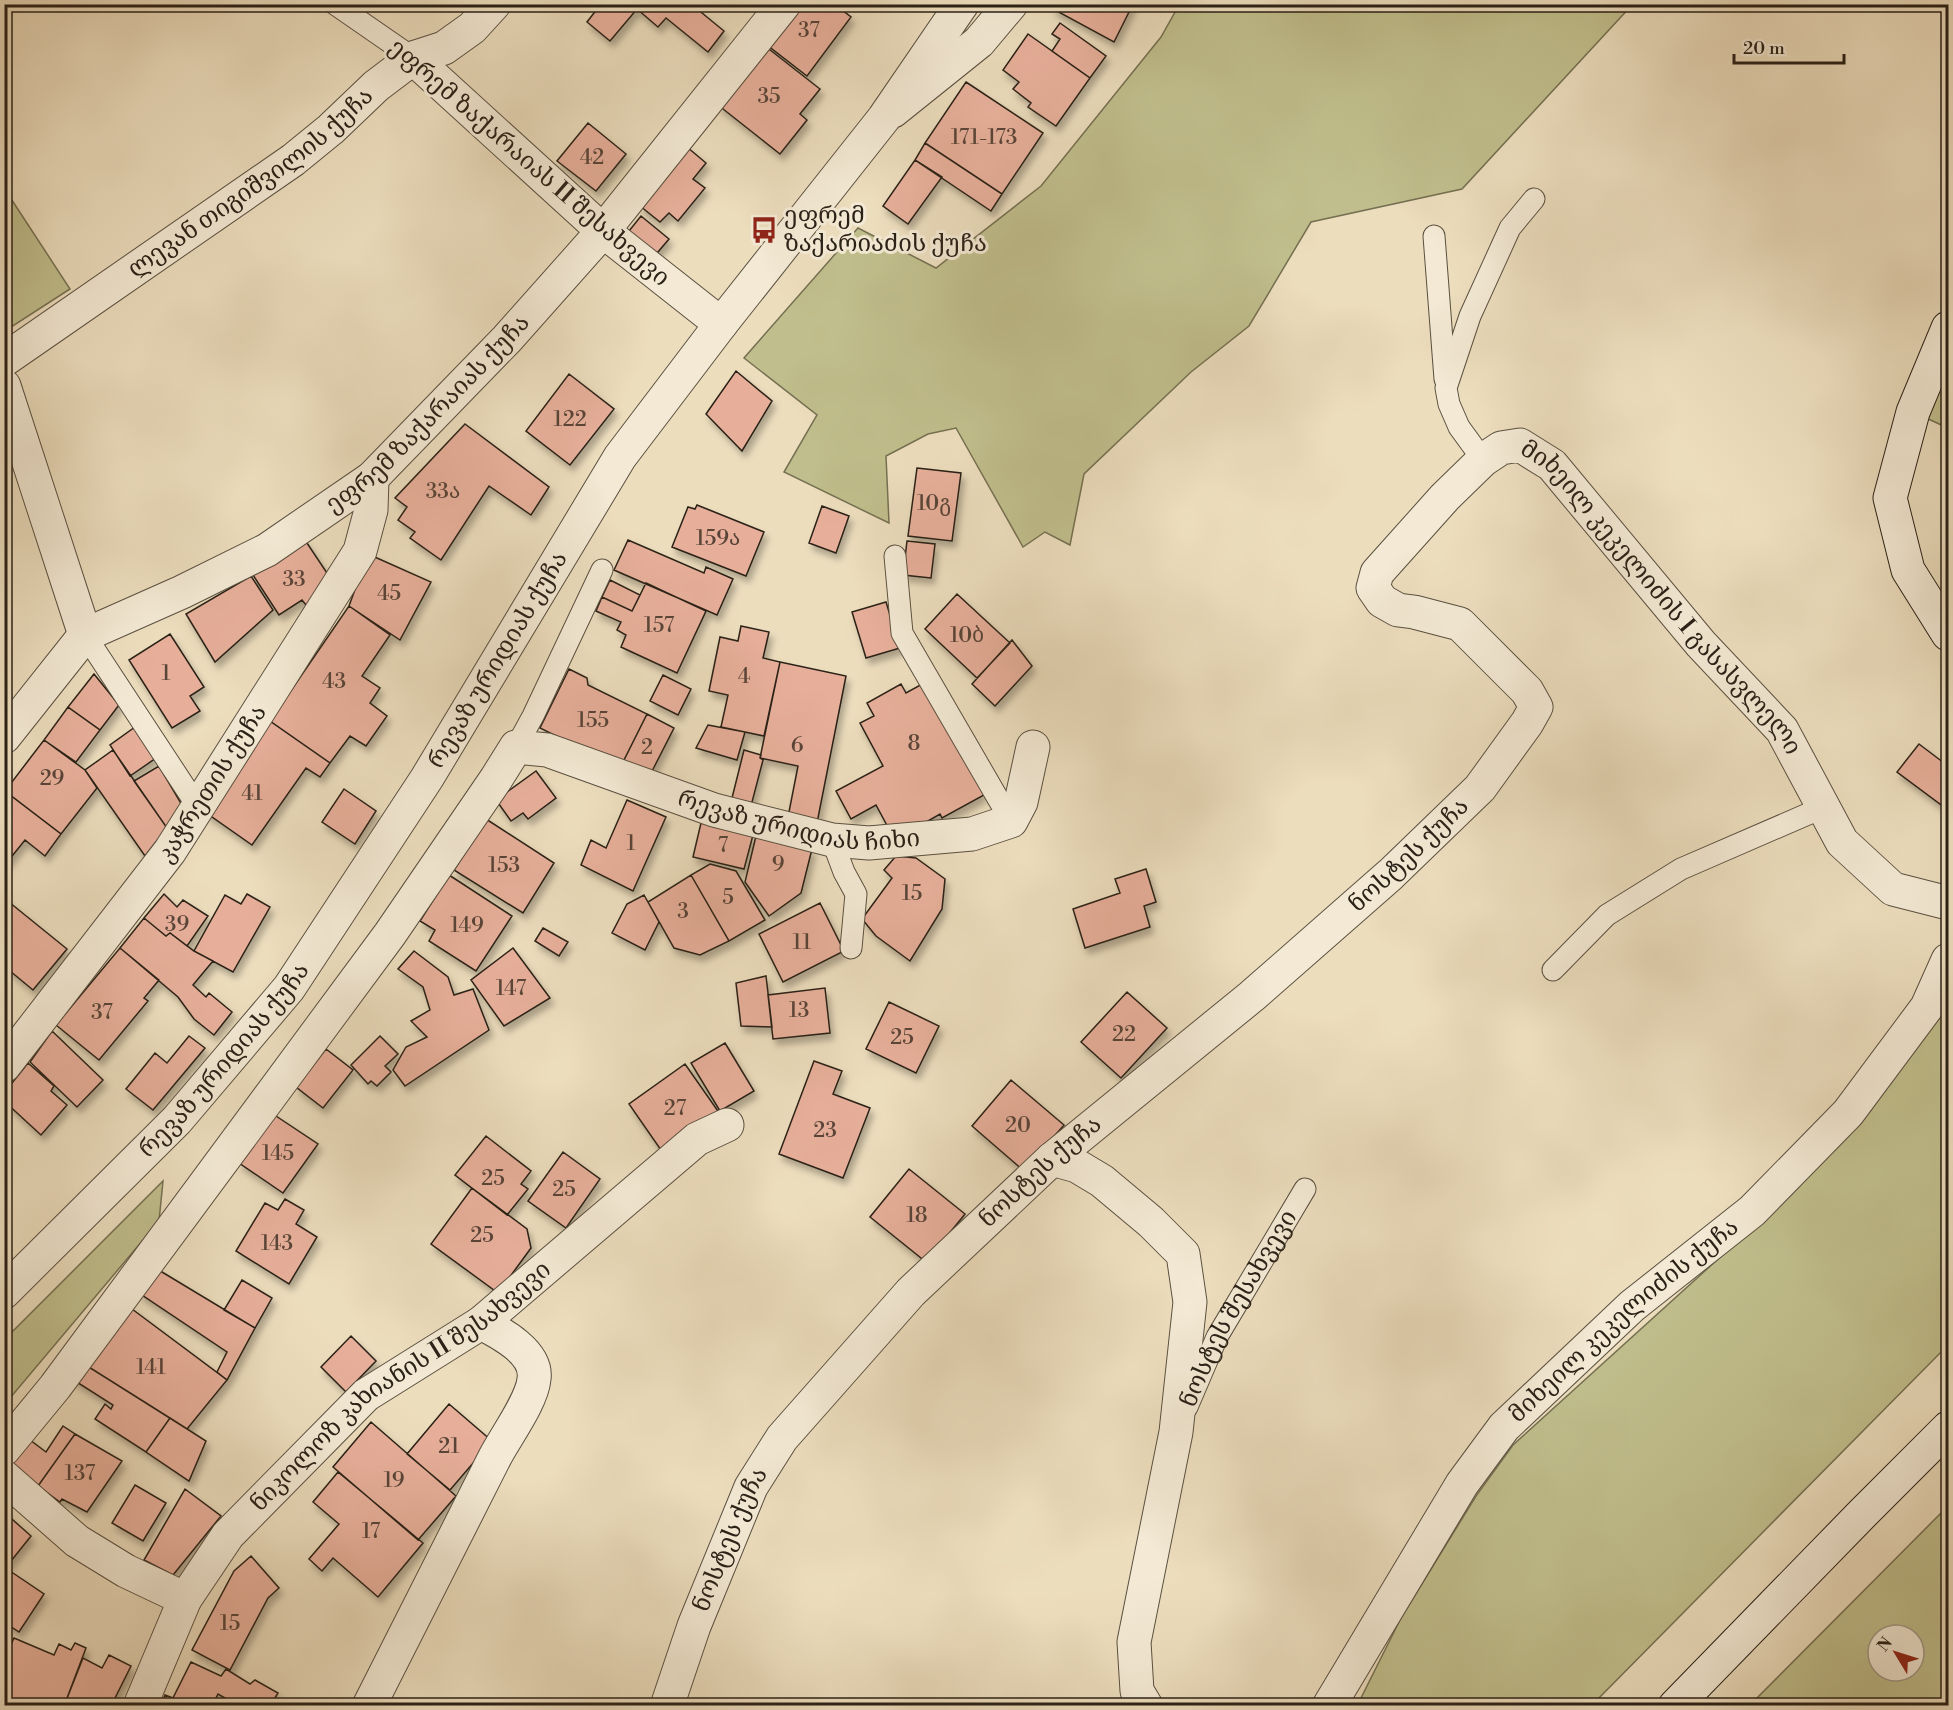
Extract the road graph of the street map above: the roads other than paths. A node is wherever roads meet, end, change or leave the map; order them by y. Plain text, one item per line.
1 (335, 4) edge
2 (494, 4) edge
3 (784, 4) edge
4 (962, 4) edge
5 (1011, 4) edge
6 (413, 58) junction
7 (884, 118) junction
8 (1534, 199) dead end
9 (603, 231) junction
10 (1434, 236) dead end
11 (721, 324) junction
12 (1948, 328) edge
13 (4, 360) edge
14 (4, 386) edge
15 (1446, 388) junction
16 (1483, 460) junction
17 (372, 478) junction
18 (895, 556) dead end
19 (602, 570) dead end
20 (1948, 634) edge
21 (85, 635) junction
22 (1527, 723) joint
23 (4, 737) edge
24 (516, 747) junction
25 (1033, 747) dead end
26 (198, 807) junction
27 (1824, 807) junction
28 (1011, 821) junction
29 (832, 840) junction
30 (1948, 903) edge
31 (851, 948) dead end
32 (1948, 960) edge
33 (1553, 970) dead end
34 (4, 1066) edge
35 (727, 1125) dead end
36 (1052, 1159) junction
37 (1305, 1189) dead end
38 (4, 1293) edge
39 (481, 1323) junction
40 (1948, 1428) edge
41 (1176, 1432) junction
42 (4, 1449) edge
43 (4, 1477) edge
44 (185, 1599) junction
45 (140, 1706) edge
46 (369, 1706) edge
47 (667, 1706) edge
48 (1146, 1706) edge
49 (1329, 1706) edge
50 (1675, 1706) edge

1 - 6 lane, ეფრემ ზაქარაიას II შესახვევი
2 - 6 street, ლევან თიგიშვილის ქუჩა
3 - 9 street, ეფრემ ზაქარაიას ქუჩა
4 - 7 street, რევაზ ურიდიას ქუჩა
5 - 7 street
6 - 9 street, ეფრემ ზაქარაიას II შესახვევი
6 - 13 street, ლევან თიგიშვილის ქუჩა
7 - 11 street, რევაზ ურიდიას ქუჩა
8 - 15 lane
9 - 11 street, ეფრემ ზაქარაიას II შესახვევი
9 - 17 street, ეფრემ ზაქარაიას ქუჩა
10 - 15 lane
11 - 38 street, რევაზ ურიდიას ქუჩა
12 - 20 street
14 - 21 street
15 - 16 lane
16 - 22 street, მიხეილ კეკელიძის I გასასვლელი
16 - 27 street, მიხეილ კეკელიძის I გასასვლელი
17 - 21 street, ეფრემ ზაქარაიას ქუჩა
17 - 26 street, კაჭრეთის ქუჩა
18 - 28 lane
19 - 24 lane, რევაზ ურიდიას ქუჩა
21 - 23 street, ეფრემ ზაქარაიას ქუჩა
21 - 26 lane
22 - 36 street, ნოსტეს ქუჩა
24 - 29 street, რევაზ ურიდიას ჩიხი
24 - 42 street, რევაზ ურიდიას ქუჩა
25 - 28 street
26 - 34 street, კაჭრეთის ქუჩა
27 - 30 street, მიხეილ კეკელიძის I გასასვლელი
27 - 33 lane
28 - 29 street, რევაზ ურიდიას ჩიხი
29 - 31 lane
32 - 49 street, მიხეილ კეკელიძის ქუჩა
35 - 39 street, ნიკოლოზ კახიანის II შესახვევი
36 - 41 street, ნოსტეს შესახვევი
36 - 47 street, ნოსტეს ქუჩა
37 - 41 lane, ნოსტეს შესახვევი
39 - 44 street, ნიკოლოზ კახიანის II შესახვევი
39 - 46 street
40 - 50 street
41 - 48 street, ნოსტეს შესახვევი
43 - 44 street
44 - 45 street, ნიკოლოზ კახიანის II შესახვევი

